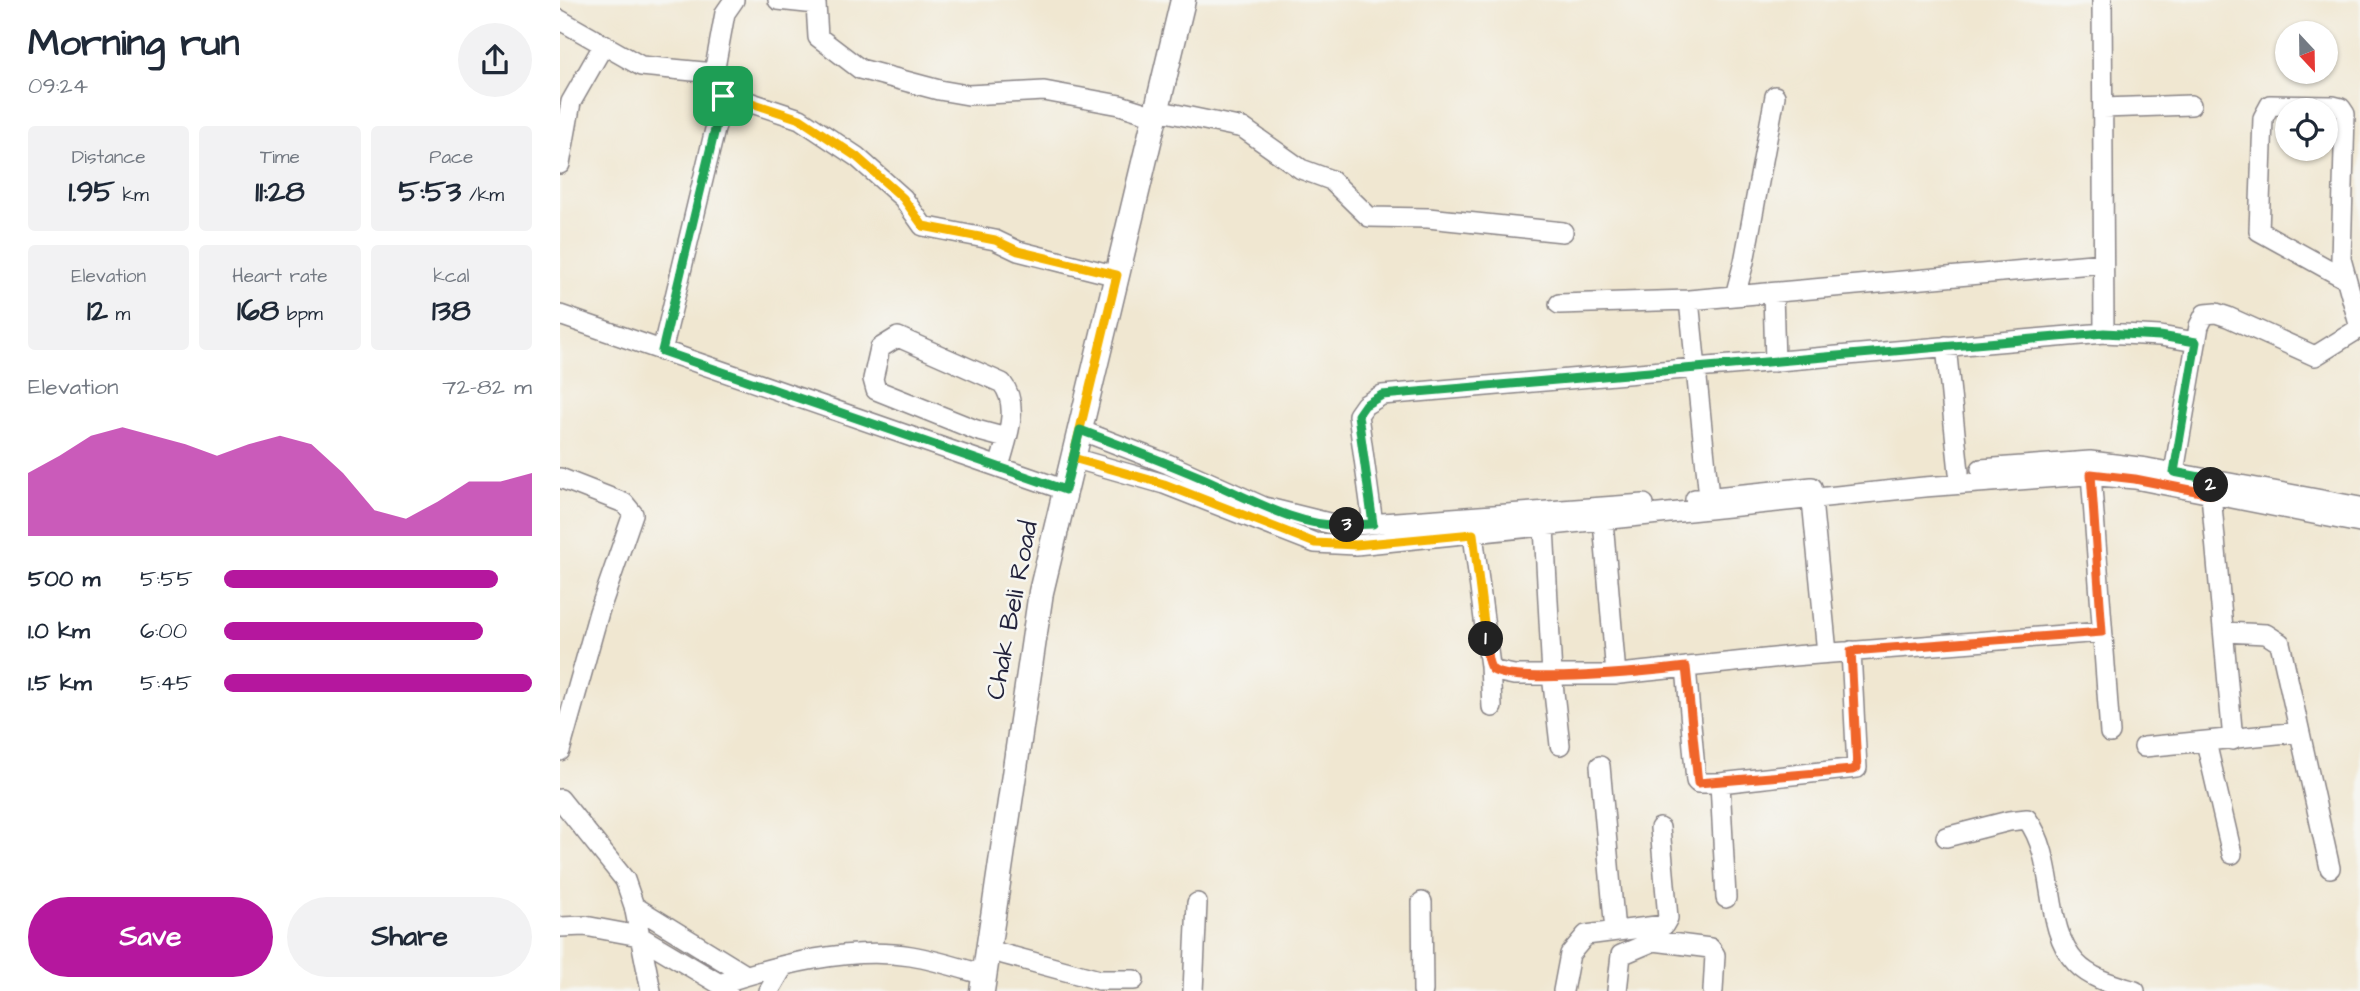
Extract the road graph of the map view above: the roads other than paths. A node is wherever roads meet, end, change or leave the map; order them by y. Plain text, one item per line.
1 (734, 0) edge
2 (778, 0) edge
3 (1183, 0) edge
4 (2102, 0) edge
5 (560, 20) edge
6 (603, 46) junction
7 (714, 73) junction
8 (722, 93) junction
9 (1775, 96) dead end
10 (2191, 105) dead end
11 (2103, 108) junction
12 (1156, 113) junction
13 (560, 164) edge
14 (1563, 232) dead end
15 (2103, 263) junction
16 (1117, 275) junction
17 (2344, 278) junction
18 (1773, 293) junction
19 (1735, 296) junction
20 (1689, 300) junction
21 (1559, 304) dead end
22 (560, 315) edge
23 (2360, 328) edge
24 (2104, 333) junction
25 (2196, 342) junction
26 (1946, 346) junction
27 (662, 351) junction
28 (1775, 362) junction
29 (1695, 369) junction
30 (1080, 430) junction
31 (1006, 438) junction
32 (1073, 458) junction
33 (999, 467) junction
34 (1959, 472) junction
35 (2174, 472) junction
36 (2091, 474) junction
37 (560, 478) edge
38 (2211, 486) junction
39 (1065, 490) junction
40 (1709, 497) junction
41 (1765, 499) junction
42 (1812, 500) junction
43 (2360, 507) edge
44 (1603, 521) junction
45 (2360, 523) edge
46 (1373, 524) junction
47 (1544, 527) junction
48 (1473, 534) junction
49 (2102, 632) junction
50 (2224, 632) junction
51 (1851, 651) junction
52 (1827, 653) junction
53 (1490, 666) junction
54 (1686, 667) junction
55 (1552, 675) junction
56 (1616, 675) junction
57 (1492, 707) dead end
58 (2299, 732) junction
59 (2110, 733) dead end
60 (2233, 740) junction
61 (2206, 742) junction
62 (1560, 745) dead end
63 (2144, 747) dead end
64 (560, 751) edge
65 (1600, 766) dead end
66 (1720, 783) junction
67 (560, 799) edge
68 (1660, 828) dead end
69 (1946, 837) dead end
70 (2232, 854) dead end
71 (2330, 868) dead end
72 (1726, 898) dead end
73 (1422, 902) dead end
74 (1197, 903) dead end
75 (634, 906) junction
76 (560, 927) edge
77 (670, 928) junction
78 (1615, 930) junction
79 (639, 936) junction
80 (691, 941) junction
81 (660, 949) junction
82 (988, 950) junction
83 (680, 961) junction
84 (783, 967) junction
85 (746, 975) junction
86 (1134, 980) dead end
87 (983, 983) edge
88 (725, 988) edge
89 (650, 991) edge
90 (769, 991) edge
91 (1193, 991) edge
92 (1423, 991) edge
93 (1563, 991) edge
94 (1617, 991) edge
95 (1713, 991) edge
96 (2135, 991) edge

1 - 7 street
2 - 12 street
3 - 12 main road, Chak Beli Road
4 - 11 street
5 - 6 street
6 - 7 street
6 - 13 street
7 - 8 street
8 - 16 street
8 - 27 street
9 - 19 street
10 - 11 street
11 - 15 street
12 - 14 street
12 - 16 main road, Chak Beli Road
15 - 18 street
15 - 24 street
16 - 30 main road, Chak Beli Road
17 - 17 street
17 - 23 street
18 - 19 street
18 - 28 street
19 - 20 street
20 - 21 street
20 - 29 street
22 - 27 street
23 - 25 street
24 - 25 street
24 - 26 street
25 - 35 street
26 - 28 street
26 - 34 street
27 - 33 street
28 - 29 street
29 - 40 street
29 - 46 street
30 - 32 main road, Chak Beli Road
30 - 46 street
31 - 31 street
31 - 33 street
32 - 39 main road, Chak Beli Road
32 - 48 street
33 - 39 street
34 - 35 street
34 - 41 street
35 - 38 street
36 - 38 street
36 - 42 street
36 - 49 street
37 - 64 street
38 - 43 street
38 - 45 street
38 - 50 street
39 - 82 main road, Chak Beli Road
40 - 41 street
40 - 46 street
41 - 42 street
41 - 44 street
42 - 52 street
44 - 47 street
44 - 56 street
47 - 48 street
47 - 55 street
48 - 53 street
49 - 51 street
49 - 59 street
50 - 58 street
50 - 60 street
51 - 52 street
51 - 66 street
52 - 54 street
53 - 55 street
53 - 57 street
54 - 56 street
54 - 66 street
55 - 56 street
55 - 62 street
58 - 60 street
58 - 71 street
60 - 61 street
61 - 63 street
61 - 70 street
65 - 78 street
66 - 72 street
67 - 75 street
68 - 78 street
69 - 96 street
73 - 92 street
74 - 91 street
75 - 77 street
75 - 79 street
76 - 79 street
77 - 80 street
77 - 81 street
78 - 93 street
79 - 81 street
79 - 89 street
80 - 83 street
80 - 85 street
81 - 83 street
82 - 86 street
82 - 87 main road, Chak Beli Road
83 - 88 street
84 - 85 street
84 - 87 street
84 - 90 street
85 - 88 street
94 - 95 street

